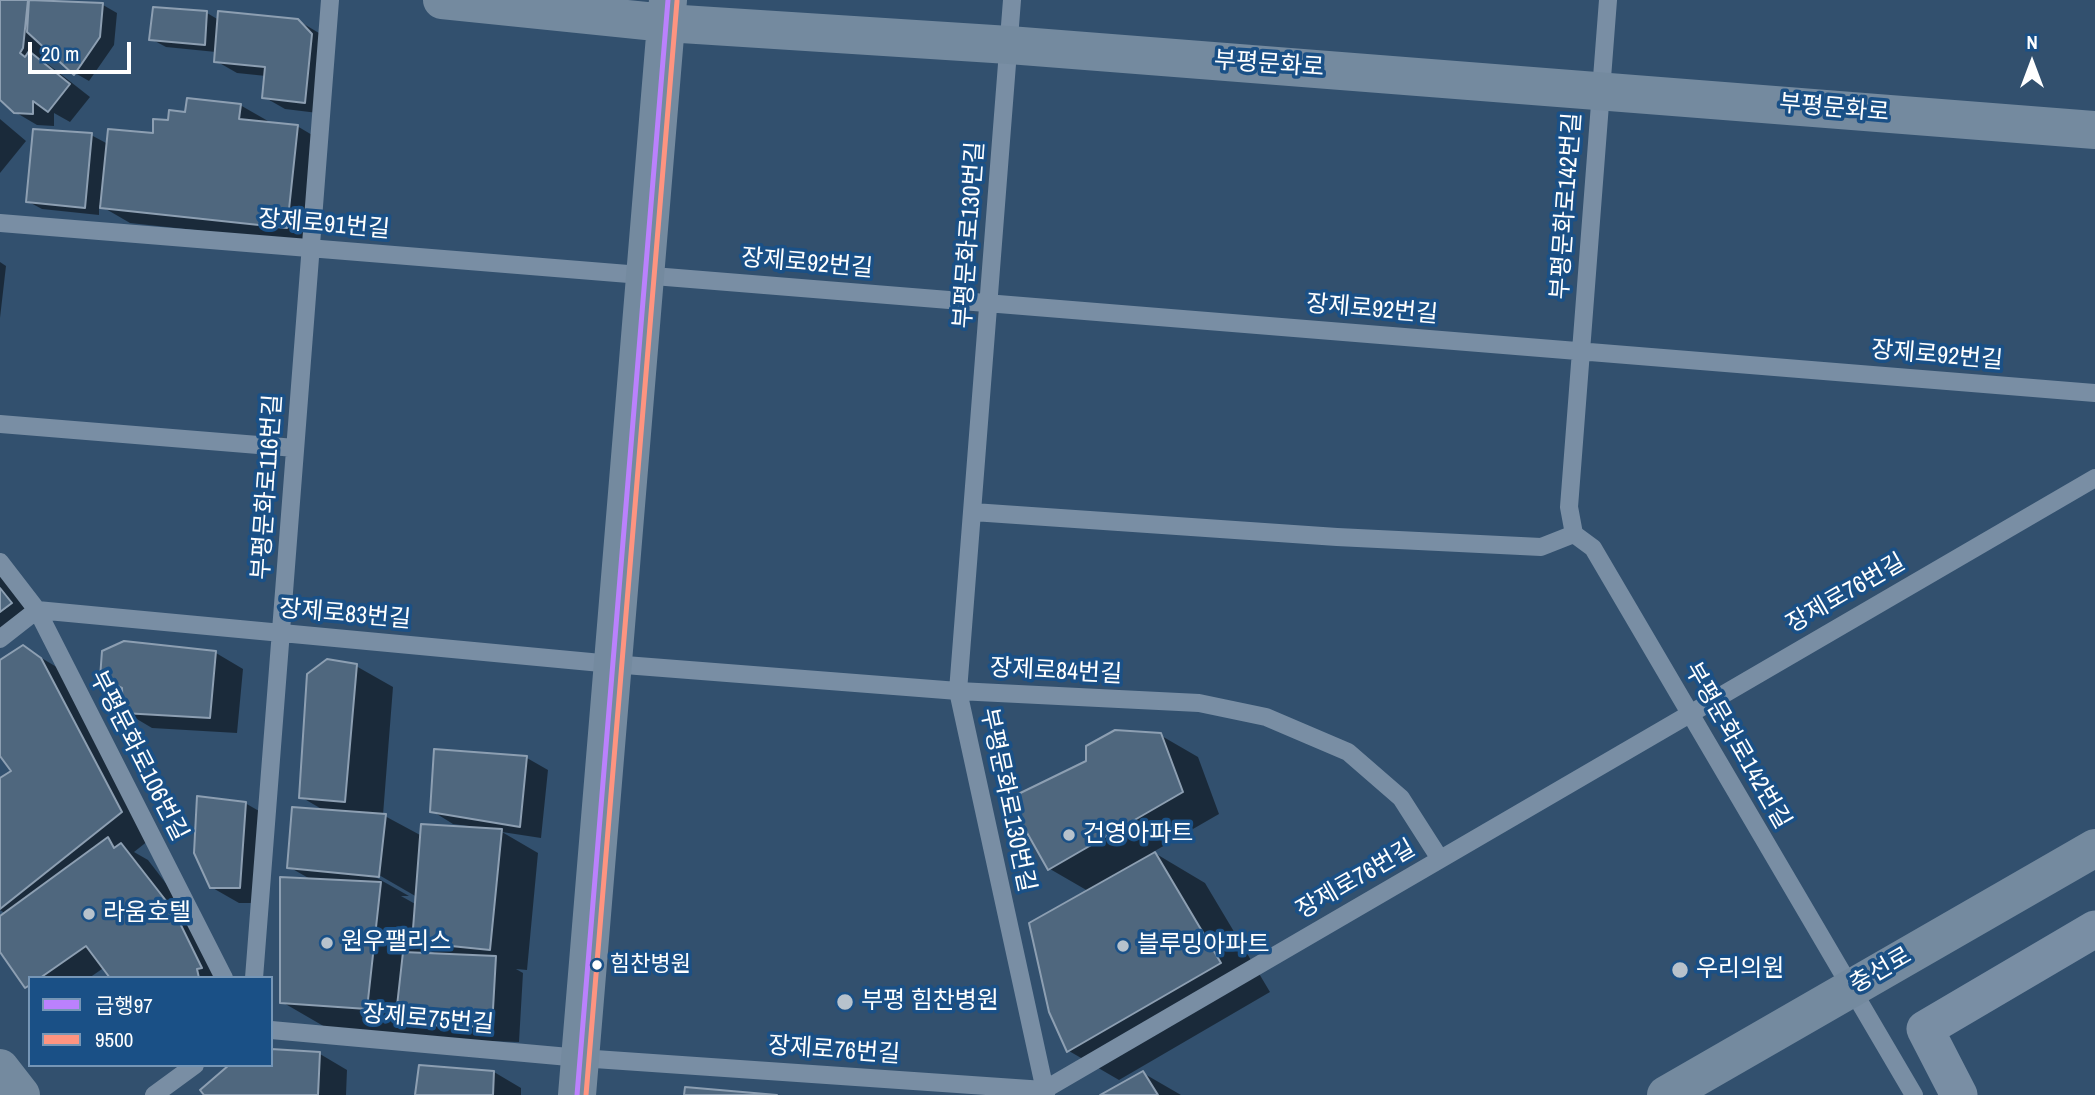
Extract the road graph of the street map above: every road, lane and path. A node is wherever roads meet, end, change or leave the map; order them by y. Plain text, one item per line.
1 (330, 0) edge
2 (442, 0) edge
3 (1012, 0) edge
4 (1608, 0) edge
5 (667, 11) edge
6 (1009, 45) junction
7 (1601, 91) junction
8 (2095, 130) edge
9 (0, 223) edge
10 (311, 248) junction
11 (644, 275) junction
12 (989, 303) junction
13 (1581, 352) junction
14 (2095, 393) edge
15 (0, 424) edge
16 (295, 448) junction
17 (2095, 478) edge
18 (973, 512) junction
19 (1574, 534) junction
20 (0, 562) edge
21 (37, 610) junction
22 (281, 633) junction
23 (0, 639) edge
24 (612, 664) junction
25 (958, 691) junction
26 (1690, 713) junction
27 (2095, 848) edge
28 (1440, 859) junction
29 (2095, 929) edge
30 (223, 976) edge
31 (254, 976) edge
32 (1852, 988) junction
33 (273, 1031) edge
34 (192, 1067) edge
35 (0, 1068) edge
36 (578, 1077) edge
37 (1045, 1093) edge
38 (21, 1095) edge
39 (154, 1095) edge
40 (1666, 1095) edge
41 (1914, 1095) edge
42 (1959, 1095) edge

1 - 10 lane, 부평문화로116번길
2 - 5 street, 부평문화로
3 - 6 lane, 부평문화로130번길
4 - 7 lane, 부평문화로142번길
5 - 6 street, 부평문화로
5 - 11 street
6 - 7 street, 부평문화로
6 - 12 lane, 부평문화로130번길
7 - 8 street, 부평문화로
7 - 13 lane, 부평문화로142번길
9 - 10 lane, 장제로91번길
10 - 11 lane, 장제로91번길
10 - 16 lane, 부평문화로116번길
11 - 12 lane, 장제로92번길
11 - 24 street
12 - 13 lane, 장제로92번길
12 - 18 lane, 부평문화로130번길
13 - 14 lane, 장제로92번길
13 - 19 lane, 부평문화로142번길
15 - 16 lane
16 - 22 lane, 부평문화로116번길
17 - 26 lane, 장제로76번길
18 - 19 lane
18 - 25 lane, 부평문화로130번길
19 - 26 lane, 부평문화로142번길
20 - 21 lane, 부평문화로106번길
21 - 22 lane, 장제로83번길
21 - 23 lane
21 - 30 lane, 부평문화로106번길
22 - 24 lane, 장제로83번길
22 - 31 lane, 부평문화로116번길
24 - 25 lane, 장제로84번길
24 - 36 street
25 - 28 lane, 장제로84번길
25 - 37 lane, 부평문화로130번길
26 - 28 lane, 장제로76번길
26 - 32 lane, 부평문화로142번길
27 - 32 street, 충선로
28 - 37 lane, 장제로76번길
29 - 42 street
32 - 40 street, 충선로
32 - 41 lane, 부평문화로142번길
33 - 36 lane, 장제로75번길
34 - 39 lane
35 - 38 street
36 - 37 lane, 장제로76번길

